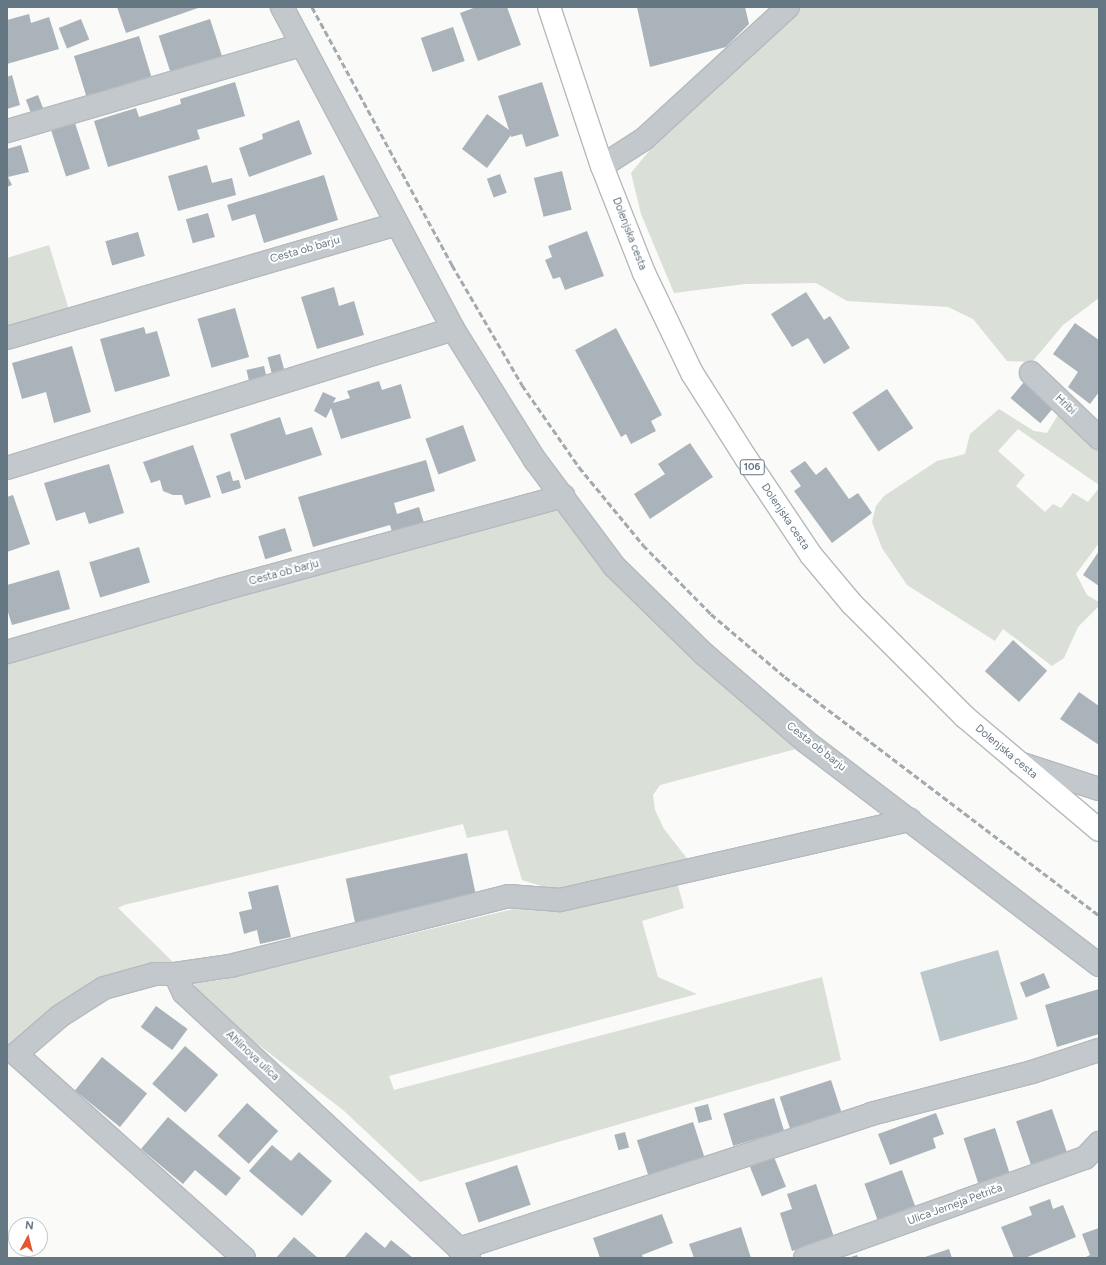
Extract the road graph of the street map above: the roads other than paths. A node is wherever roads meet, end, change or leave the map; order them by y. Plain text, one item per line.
1 (282, 7) edge
2 (549, 7) edge
3 (788, 7) edge
4 (302, 45) junction
5 (7, 131) edge
6 (602, 166) junction
7 (396, 224) junction
8 (453, 329) junction
9 (7, 338) edge
10 (1031, 373) dead end
11 (1099, 438) edge
12 (7, 468) edge
13 (563, 496) junction
14 (7, 652) edge
15 (1018, 763) junction
16 (1099, 789) edge
17 (910, 820) junction
18 (1099, 830) edge
19 (1099, 966) edge
20 (175, 974) junction
21 (1099, 1050) edge
22 (1099, 1143) edge
23 (464, 1253) edge
24 (244, 1258) edge
25 (805, 1258) edge

1 - 4 street, Cesta ob barju
2 - 6 main road, Dolenjska cesta / 106
3 - 6 street
4 - 5 street
4 - 7 street, Cesta ob barju
6 - 15 main road, Dolenjska cesta / 106
7 - 8 street, Cesta ob barju
7 - 9 street, Cesta ob barju
8 - 12 street
8 - 13 street, Cesta ob barju
10 - 11 street, Hribi
13 - 14 street, Cesta ob barju
13 - 17 street, Cesta ob barju
15 - 16 street
15 - 18 main road, Dolenjska cesta / 106
17 - 19 street, Cesta ob barju
17 - 20 street
20 - 23 street, Ahlinova ulica
20 - 24 street
21 - 23 street
22 - 25 street, Ulica Jerneja Petriča

